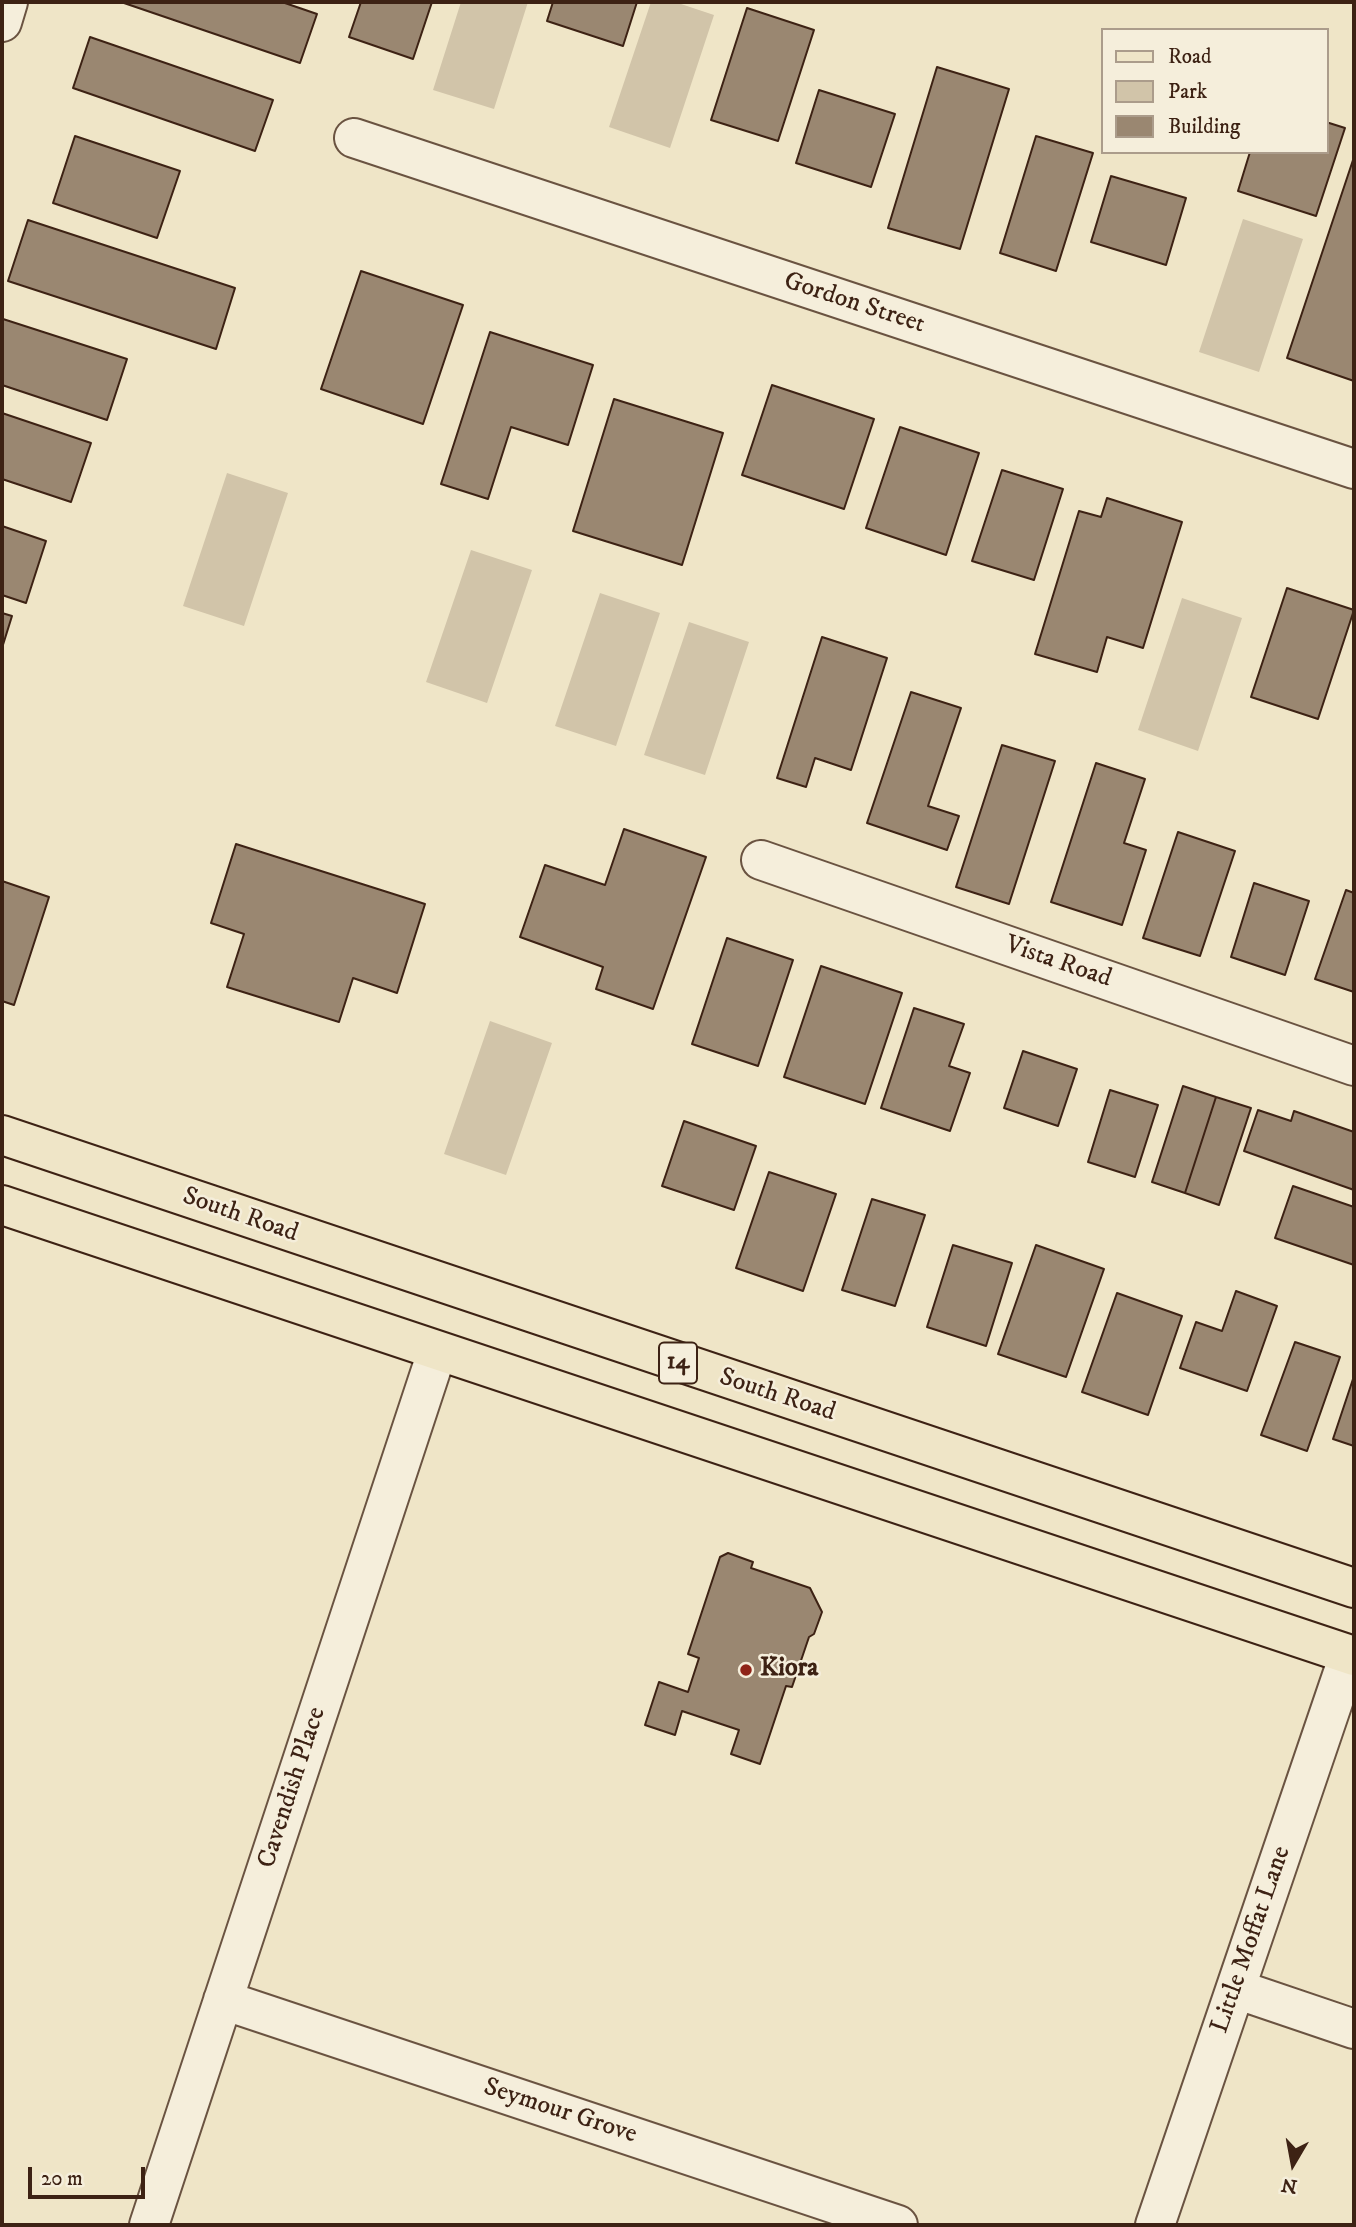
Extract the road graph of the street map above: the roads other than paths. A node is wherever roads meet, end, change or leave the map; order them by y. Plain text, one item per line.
1 (8, 2) edge
2 (2, 22) edge
3 (355, 138) dead end
4 (1354, 469) edge
5 (761, 860) dead end
6 (1354, 1066) edge
7 (2, 1135) edge
8 (2, 1205) edge
9 (437, 1352) junction
10 (1354, 1587) edge
11 (1352, 1656) edge
12 (1236, 1989) junction
13 (223, 2000) junction
14 (1354, 2029) edge
15 (149, 2225) edge
16 (898, 2225) edge
17 (1155, 2225) edge

1 - 2 street
3 - 4 street, Gordon Street
5 - 6 street, Vista Road
7 - 10 main road, South Road / 14
8 - 9 main road
9 - 11 main road
9 - 13 street, Cavendish Place
11 - 12 street, Little Moffat Lane
12 - 14 street
12 - 17 street, Little Moffat Lane
13 - 15 street, Cavendish Place
13 - 16 street, Seymour Grove

